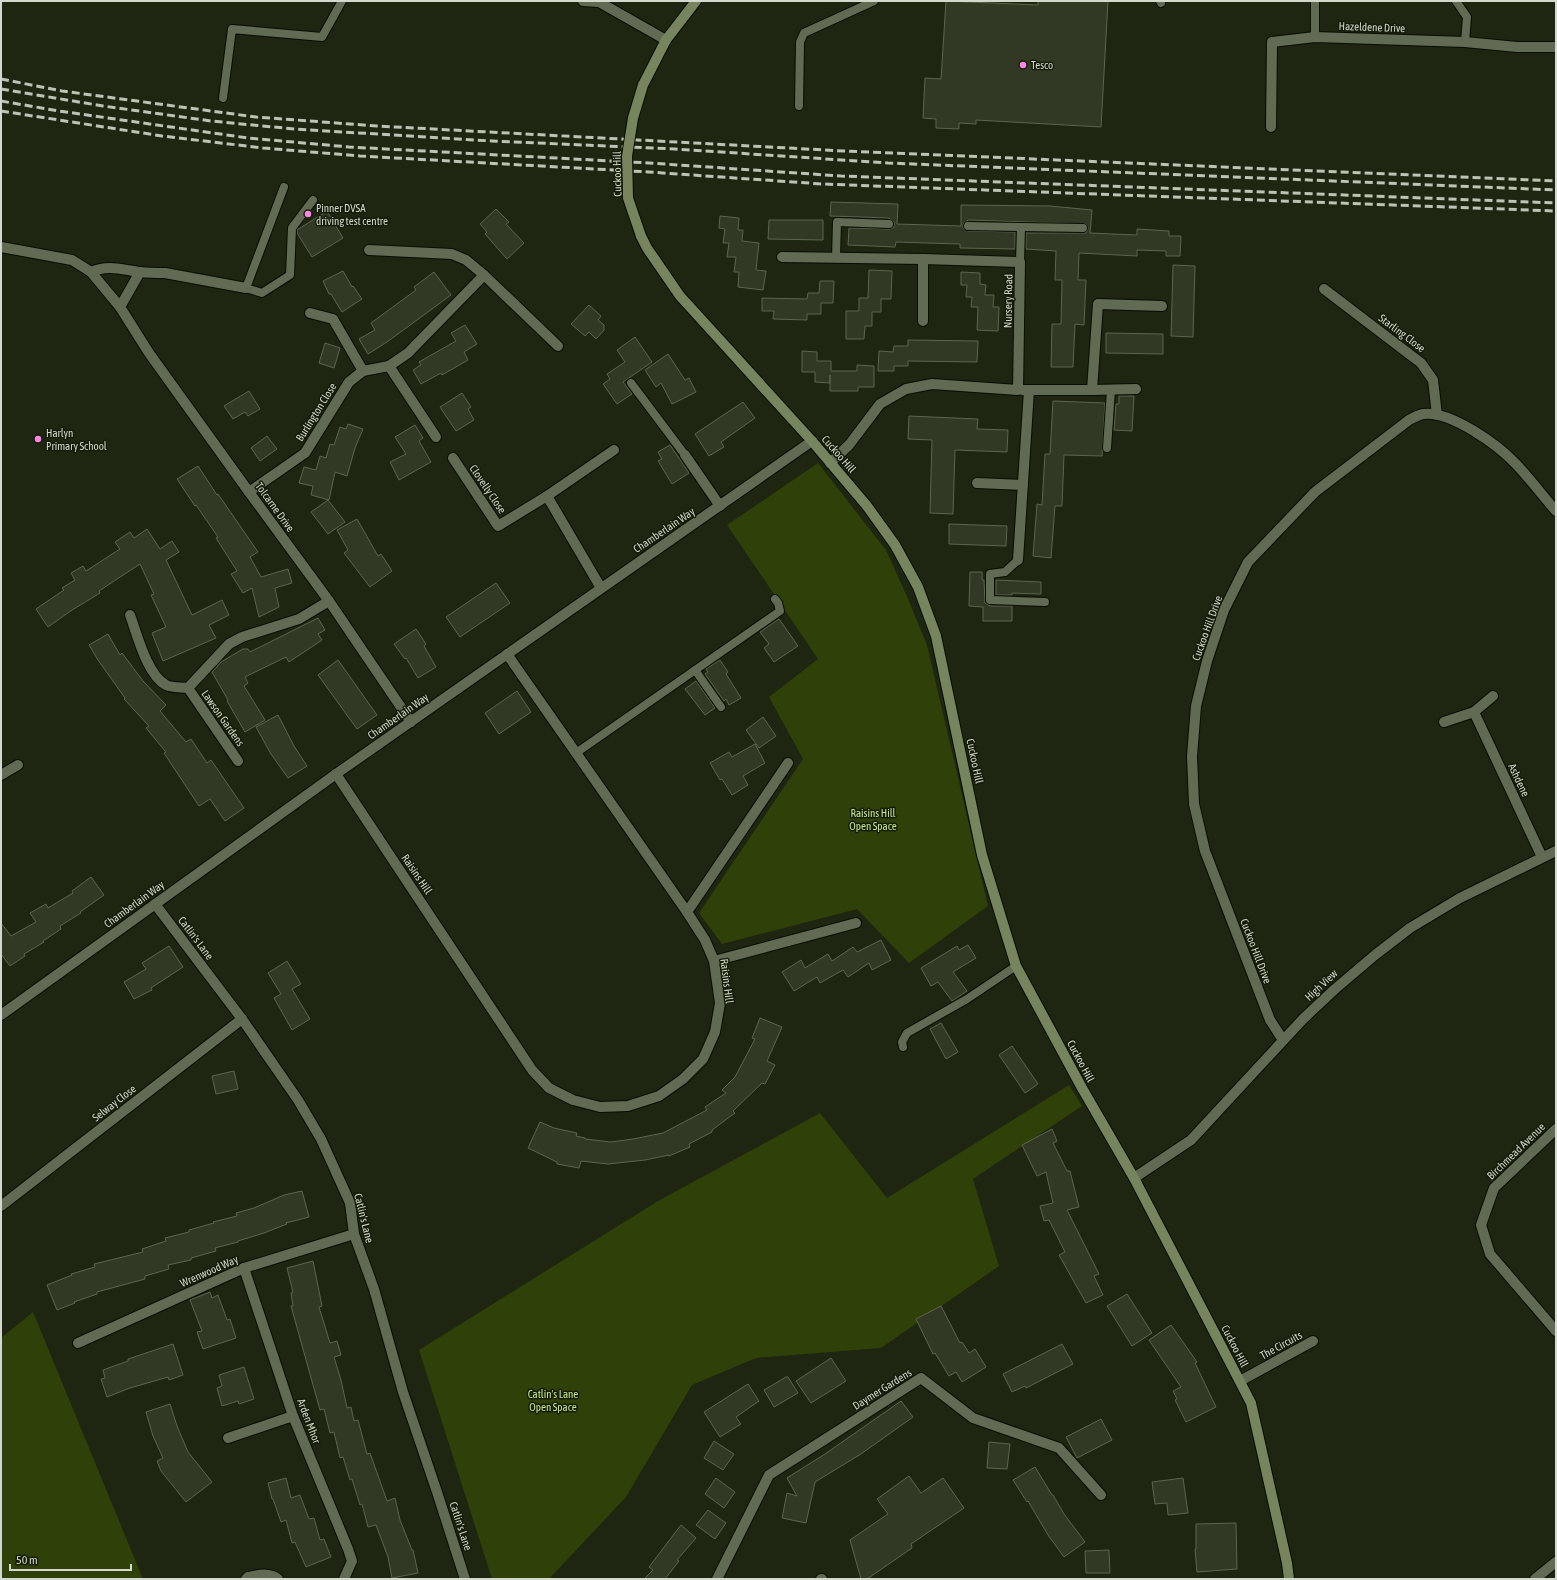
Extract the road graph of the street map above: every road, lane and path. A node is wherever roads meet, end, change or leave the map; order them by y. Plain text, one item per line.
1 (342, 1) edge
2 (583, 1) edge
3 (696, 1) edge
4 (874, 1) edge
5 (1315, 1) edge
6 (1456, 1) edge
7 (1315, 37) junction
8 (666, 40) junction
9 (1464, 42) junction
10 (1556, 47) edge
11 (223, 98) dead end
12 (799, 106) dead end
13 (1271, 128) dead end
14 (284, 187) dead end
15 (313, 200) dead end
16 (888, 224) dead end
17 (968, 226) dead end
18 (1021, 227) junction
19 (1083, 228) dead end
20 (1, 247) edge
21 (369, 250) dead end
22 (782, 257) dead end
23 (836, 258) junction
24 (923, 259) junction
25 (1020, 262) junction
26 (91, 272) junction
27 (140, 272) junction
28 (484, 275) junction
29 (246, 288) junction
30 (1324, 289) dead end
31 (1162, 306) dead end
32 (120, 307) junction
33 (310, 313) dead end
34 (923, 322) dead end
35 (558, 346) dead end
36 (389, 366) junction
37 (363, 372) junction
38 (631, 382) dead end
39 (1136, 389) dead end
40 (1018, 390) junction
41 (1029, 390) junction
42 (1092, 390) junction
43 (1111, 390) junction
44 (1437, 415) junction
45 (436, 437) dead end
46 (812, 441) junction
47 (1107, 448) dead end
48 (614, 450) dead end
49 (685, 455) joint
50 (453, 458) dead end
51 (830, 463) junction
52 (977, 483) dead end
53 (1023, 485) junction
54 (249, 492) junction
55 (547, 496) junction
56 (720, 506) junction
57 (1556, 511) edge
58 (1018, 560) joint
59 (601, 588) junction
60 (775, 599) dead end
61 (329, 601) junction
62 (1045, 602) dead end
63 (130, 615) dead end
64 (507, 654) junction
65 (695, 670) junction
66 (188, 688) junction
67 (1493, 696) dead end
68 (721, 707) dead end
69 (1474, 712) junction
70 (411, 722) junction
71 (1444, 722) dead end
72 (576, 753) junction
73 (238, 761) dead end
74 (788, 764) dead end
75 (18, 765) dead end
76 (336, 774) junction
77 (1, 775) edge
78 (1556, 851) edge
79 (1542, 857) junction
80 (155, 904) junction
81 (687, 912) junction
82 (856, 923) dead end
83 (714, 961) junction
84 (1016, 966) junction
85 (1, 1015) edge
86 (242, 1018) junction
87 (1283, 1040) junction
88 (903, 1047) dead end
89 (1556, 1130) edge
90 (1134, 1178) junction
91 (1, 1206) edge
92 (354, 1234) junction
93 (244, 1268) junction
94 (1556, 1331) edge
95 (1313, 1341) dead end
96 (78, 1343) dead end
97 (1240, 1381) junction
98 (293, 1416) junction
99 (228, 1438) dead end
100 (1102, 1495) dead end
101 (1556, 1562) edge
102 (246, 1579) edge
103 (278, 1579) edge
104 (344, 1579) edge
105 (465, 1579) edge
106 (717, 1579) edge
107 (1289, 1579) edge
108 (1535, 1579) edge

1 - 11 lane
2 - 8 street
3 - 8 main road, Cuckoo Hill
4 - 12 lane
5 - 7 lane
6 - 9 lane
7 - 9 street, Hazeldene Drive
7 - 13 street, Hazeldene Drive
8 - 46 main road, Cuckoo Hill, bridge
9 - 10 street, Hazeldene Drive
14 - 29 lane
15 - 29 lane
16 - 23 lane
17 - 18 lane
18 - 19 lane
18 - 25 lane
20 - 26 street, Tolcarne Drive
21 - 28 street
22 - 23 street, Nursery Road
23 - 24 street, Nursery Road
24 - 25 street, Nursery Road
24 - 34 street
25 - 40 street, Nursery Road
26 - 27 street
26 - 32 street, Tolcarne Drive
27 - 29 street
27 - 32 street
28 - 35 street
28 - 36 street, Burlington Close
30 - 44 street, Starling Close
31 - 42 street
32 - 54 street, Tolcarne Drive
33 - 37 street
36 - 37 street, Burlington Close
36 - 45 street
37 - 54 street, Burlington Close
38 - 49 lane
39 - 43 street
40 - 41 street
40 - 51 street
41 - 42 street
41 - 53 street
42 - 43 street
43 - 47 lane
44 - 57 street, Cuckoo Hill Drive
44 - 87 street, Cuckoo Hill Drive
46 - 51 main road, Cuckoo Hill
46 - 56 street, Chamberlain Way
48 - 55 street, Clovelly Close
49 - 56 street
50 - 55 street, Clovelly Close
51 - 84 main road, Cuckoo Hill
52 - 53 street
53 - 58 street
54 - 61 street, Tolcarne Drive
55 - 59 street
56 - 59 street, Chamberlain Way
58 - 62 lane
59 - 64 street, Chamberlain Way
60 - 65 lane
61 - 66 street, Lawson Gardens
61 - 70 street, Tolcarne Drive
63 - 66 street, Lawson Gardens
64 - 70 street, Chamberlain Way
64 - 72 street, Raisins Hill
65 - 68 lane
65 - 72 lane
66 - 73 street, Lawson Gardens
67 - 69 street
69 - 71 street
69 - 79 street, Ashdene
70 - 76 street, Chamberlain Way
72 - 81 street, Raisins Hill
74 - 81 street
75 - 77 street
76 - 80 street, Chamberlain Way
76 - 83 street, Raisins Hill
78 - 79 street, High View
79 - 87 street, High View
80 - 85 street, Chamberlain Way
80 - 86 street, Catlin's Lane
81 - 83 street, Raisins Hill
82 - 83 street
84 - 88 lane
84 - 90 main road, Cuckoo Hill
86 - 91 street, Selway Close
86 - 92 street, Catlin's Lane
87 - 90 street, High View
89 - 94 street, Birchmead Avenue
90 - 97 main road, Cuckoo Hill
92 - 93 street, Wrenwood Way
92 - 105 street, Catlin's Lane
93 - 96 street, Wrenwood Way
93 - 98 street, Arden Mhor
95 - 97 street, The Circuits
97 - 107 main road, Cuckoo Hill
98 - 99 street
98 - 104 street, Arden Mhor
100 - 106 street, Daymer Gardens
101 - 108 street
102 - 103 street

